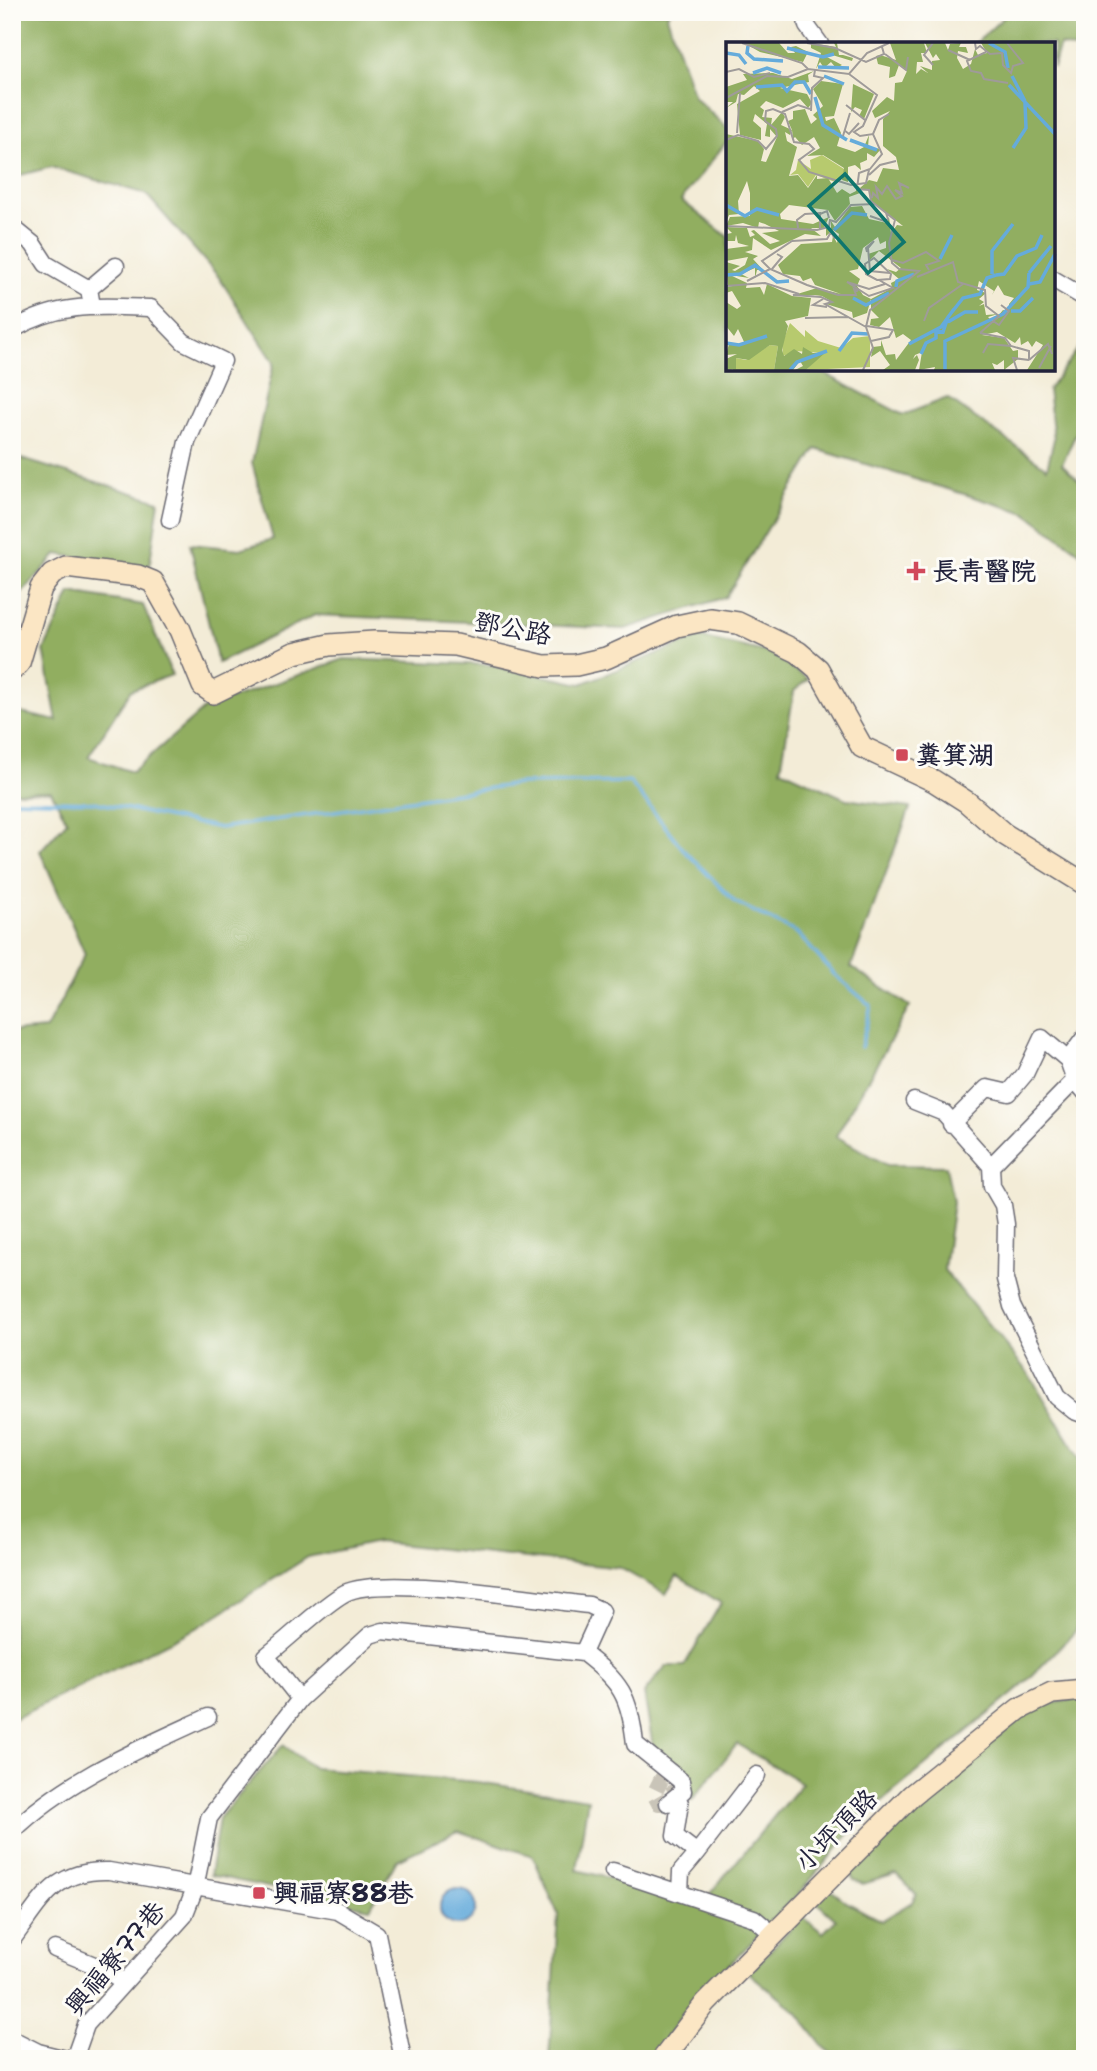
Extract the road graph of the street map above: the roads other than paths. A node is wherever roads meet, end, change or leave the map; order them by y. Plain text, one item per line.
1 (805, 12) edge
2 (819, 42) edge
3 (12, 227) edge
4 (116, 266) dead end
5 (72, 279) junction
6 (1055, 280) edge
7 (89, 289) junction
8 (1085, 298) edge
9 (92, 306) junction
10 (67, 308) junction
11 (12, 330) edge
12 (170, 520) dead end
13 (12, 670) edge
14 (1085, 884) edge
15 (1085, 1037) edge
16 (1068, 1060) junction
17 (1080, 1086) edge
18 (914, 1101) dead end
19 (951, 1124) junction
20 (991, 1166) junction
21 (1085, 1415) edge
22 (583, 1653) junction
23 (1085, 1690) edge
24 (300, 1699) junction
25 (208, 1717) dead end
26 (757, 1775) dead end
27 (12, 1832) edge
28 (697, 1853) junction
29 (613, 1871) dead end
30 (195, 1888) junction
31 (680, 1892) junction
32 (773, 1934) junction
33 (12, 1940) edge
34 (55, 1949) dead end
35 (124, 1982) junction
36 (12, 2039) edge
37 (66, 2059) edge
38 (74, 2059) edge
39 (403, 2059) edge
40 (663, 2059) edge

1 - 2 street
3 - 5 street
4 - 7 street
5 - 7 street
5 - 10 street
6 - 8 street
7 - 9 street
9 - 10 street
9 - 12 street
10 - 11 street
13 - 14 street, 鄧公路
15 - 16 street
16 - 17 street
16 - 19 street
17 - 20 street
18 - 19 street
19 - 20 street
20 - 21 street
22 - 24 street
22 - 24 street
22 - 28 street
23 - 32 street, 小坪頂路
24 - 30 street
25 - 27 street
26 - 28 street
28 - 31 street
29 - 31 street
30 - 33 street
30 - 35 street, 興福寮77巷
30 - 39 street
31 - 32 street
32 - 40 street, 小坪頂路
34 - 35 street
35 - 38 street, 興福寮77巷
36 - 37 street

